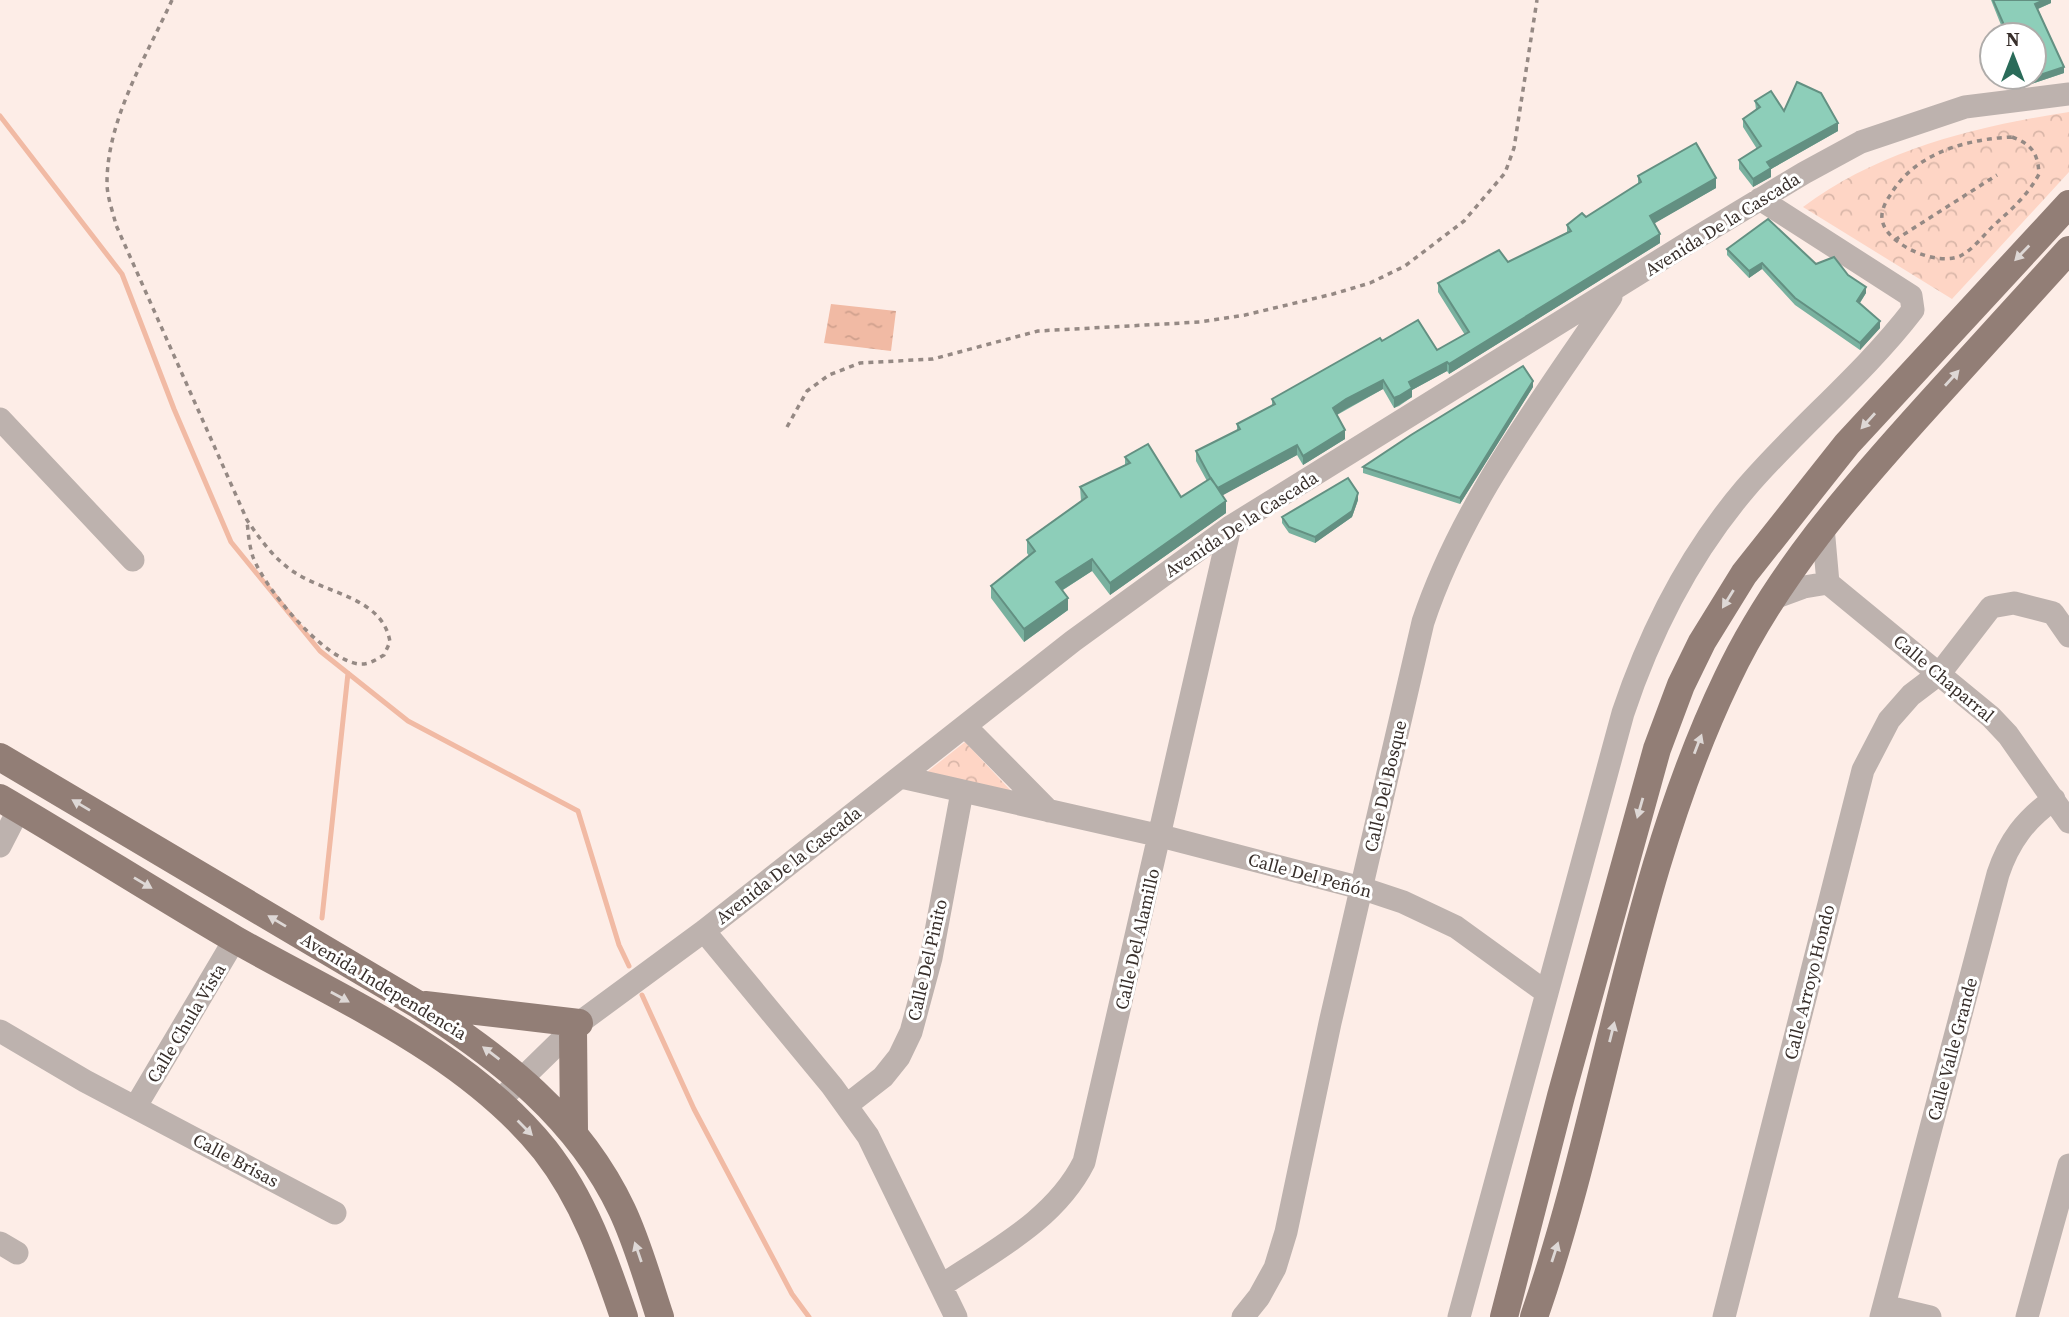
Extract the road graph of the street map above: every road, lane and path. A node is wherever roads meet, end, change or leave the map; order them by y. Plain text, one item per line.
1 (172, 0) edge
2 (1537, 0) edge
3 (1543, 0) edge
4 (1536, 6) junction
5 (2069, 94) edge
6 (1997, 175) dead end
7 (1760, 199) junction
8 (2069, 204) edge
9 (1895, 240) junction
10 (2069, 250) edge
11 (1615, 291) junction
12 (0, 419) edge
13 (787, 427) dead end
14 (247, 520) junction
15 (1230, 527) junction
16 (1823, 527) junction
17 (133, 560) dead end
18 (1828, 583) junction
19 (1771, 599) junction
20 (2069, 636) edge
21 (1940, 673) junction
22 (965, 726) junction
23 (0, 757) edge
24 (901, 777) junction
25 (962, 792) junction
26 (2054, 799) junction
27 (10, 804) edge
28 (1049, 811) junction
29 (2069, 822) edge
30 (1161, 836) junction
31 (0, 846) edge
32 (1361, 888) junction
33 (704, 931) junction
34 (235, 939) junction
35 (1547, 993) junction
36 (417, 1004) junction
37 (576, 1026) junction
38 (0, 1031) edge
39 (521, 1078) junction
40 (497, 1103) junction
41 (847, 1105) junction
42 (136, 1106) junction
43 (574, 1131) junction
44 (2069, 1165) edge
45 (335, 1213) dead end
46 (941, 1286) junction
47 (1883, 1312) edge
48 (624, 1317) edge
49 (660, 1317) edge
50 (956, 1317) edge
51 (1242, 1317) edge
52 (1459, 1317) edge
53 (1504, 1317) edge
54 (1534, 1317) edge
55 (1724, 1317) edge
56 (1930, 1317) edge
57 (2027, 1317) edge

1 - 14 path
2 - 4 path
3 - 4 path
4 - 13 path
5 - 7 street, Avenida De la Cascada
6 - 9 path
7 - 11 street, Avenida De la Cascada
7 - 35 street
8 -> 53 main road
9 - 9 path
16 -> 10 main road
11 - 15 street, Avenida De la Cascada
11 - 32 street, Calle Del Bosque
12 - 17 street
14 - 14 path
15 - 22 street, Avenida De la Cascada
15 - 30 street, Calle Del Alamillo
16 - 18 street
16 - 19 main road
18 - 19 street
18 - 21 street, Calle Chaparral
54 -> 19 main road
20 - 21 street, Calle Arroyo Hondo
21 - 26 street, Calle Chaparral
21 - 55 street, Calle Arroyo Hondo
22 - 24 street, Avenida De la Cascada
22 - 28 street
36 -> 23 main road, Avenida Independencia
24 - 25 street, Calle Del Peñón
24 - 33 street, Avenida De la Cascada
25 - 28 street, Calle Del Peñón
25 - 41 street, Calle Del Pinito
26 - 29 street, Calle Chaparral
26 - 47 street, Calle Valle Grande
27 - 31 street
27 -> 34 main road, Avenida Independencia
28 - 30 street, Calle Del Peñón
30 - 32 street, Calle Del Peñón
30 - 46 street, Calle Del Alamillo
32 - 35 street, Calle Del Peñón
32 - 51 street, Calle Del Bosque
33 - 37 street, Avenida De la Cascada
33 - 41 street
34 -> 40 main road, Avenida Independencia
34 - 42 street, Calle Chula Vista
35 - 52 street
36 - 37 main road
39 -> 36 main road, Avenida Independencia
37 - 39 street, Avenida De la Cascada
37 - 43 main road
38 - 42 street, Calle Brisas
39 - 40 street, Avenida De la Cascada
39 - 43 main road, Avenida Independencia
40 -> 48 main road, Avenida Independencia
41 - 46 street
42 - 45 street, Calle Brisas
49 -> 43 main road, Avenida Independencia
44 - 57 street
46 - 50 street
47 - 56 street

